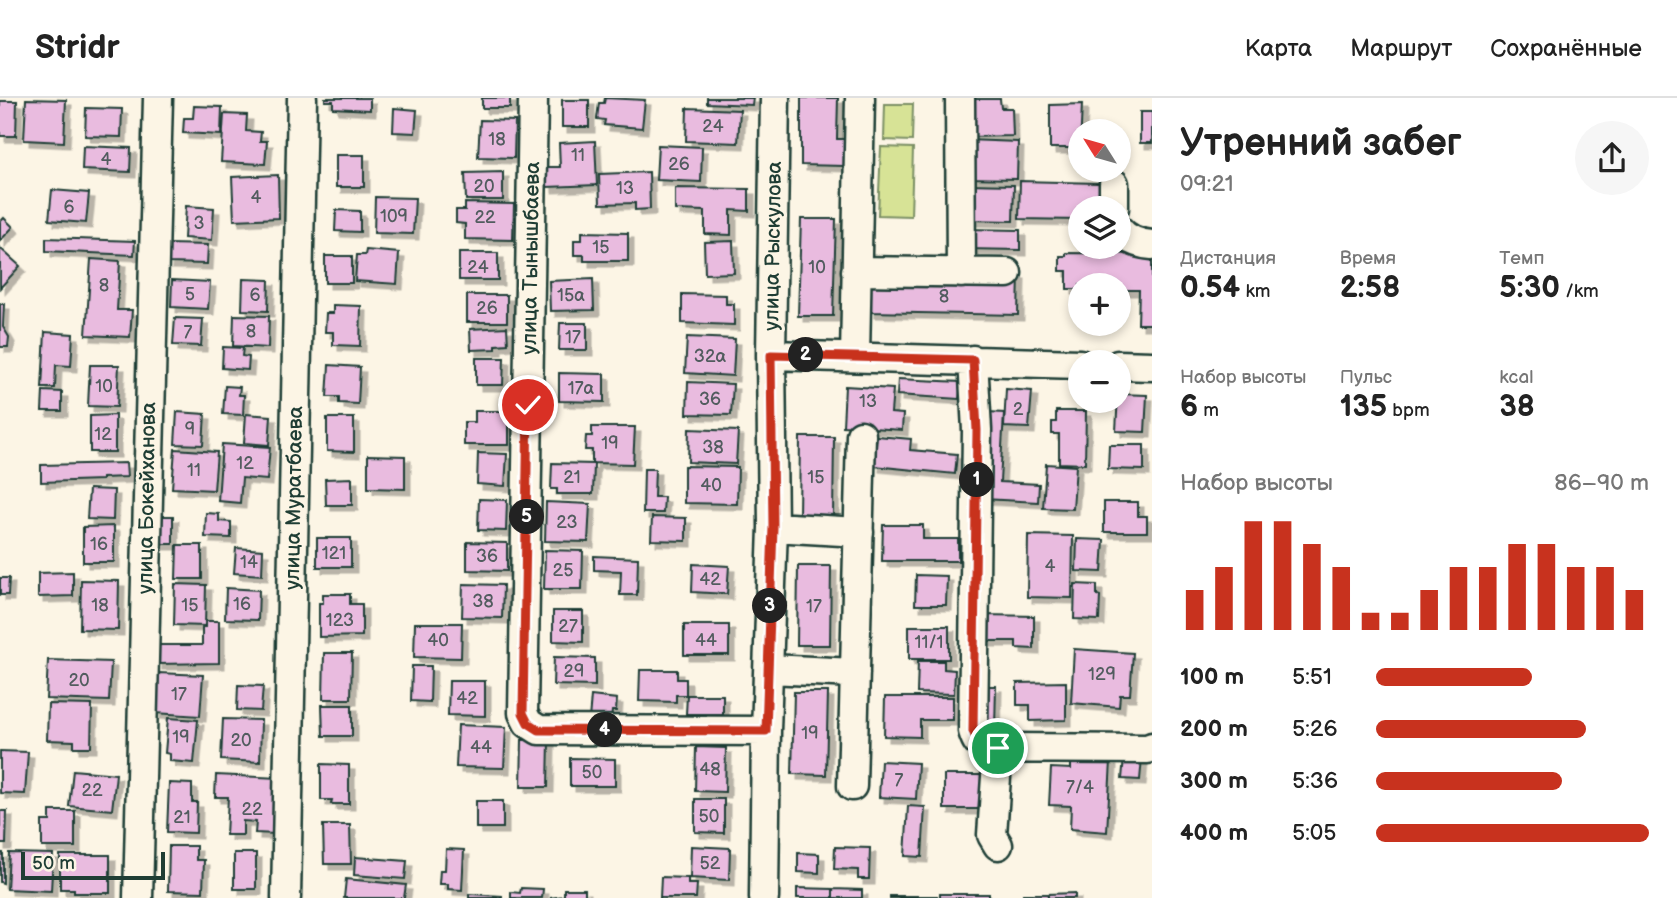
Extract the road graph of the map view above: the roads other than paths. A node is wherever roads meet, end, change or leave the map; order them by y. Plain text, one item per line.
1 (158, 98) edge
2 (302, 98) edge
3 (533, 98) edge
4 (775, 98) edge
5 (860, 98) edge
6 (960, 98) edge
7 (1131, 237) edge
8 (1152, 245) edge
9 (856, 271) junction
10 (961, 273) junction
11 (1007, 273) dead end
12 (771, 355) junction
13 (855, 357) junction
14 (973, 360) junction
15 (1068, 364) edge
16 (1131, 365) edge
17 (1152, 366) edge
18 (860, 435) dead end
19 (773, 527) junction
20 (859, 533) junction
21 (769, 669) junction
22 (855, 673) junction
23 (766, 731) junction
24 (1152, 747) edge
25 (998, 748) junction
26 (852, 786) dead end
27 (998, 845) dead end
28 (138, 898) edge
29 (286, 898) edge
30 (764, 898) edge

1 - 28 street, улица Бокейханова
2 - 29 street, улица Муратбаева
3 - 23 street, улица Тынышбаева
4 - 12 street, улица Рыскулова
5 - 9 street
6 - 10 street
7 - 8 street
9 - 10 street
9 - 13 street
10 - 11 street
12 - 13 street
12 - 19 street, улица Рыскулова
13 - 14 street
14 - 15 street
14 - 25 street
16 - 17 street
18 - 20 street
19 - 20 street
19 - 21 street, улица Рыскулова
20 - 22 street
21 - 22 street
21 - 23 street, улица Рыскулова
22 - 26 street
23 - 30 street, улица Рыскулова
24 - 25 street
25 - 27 street

